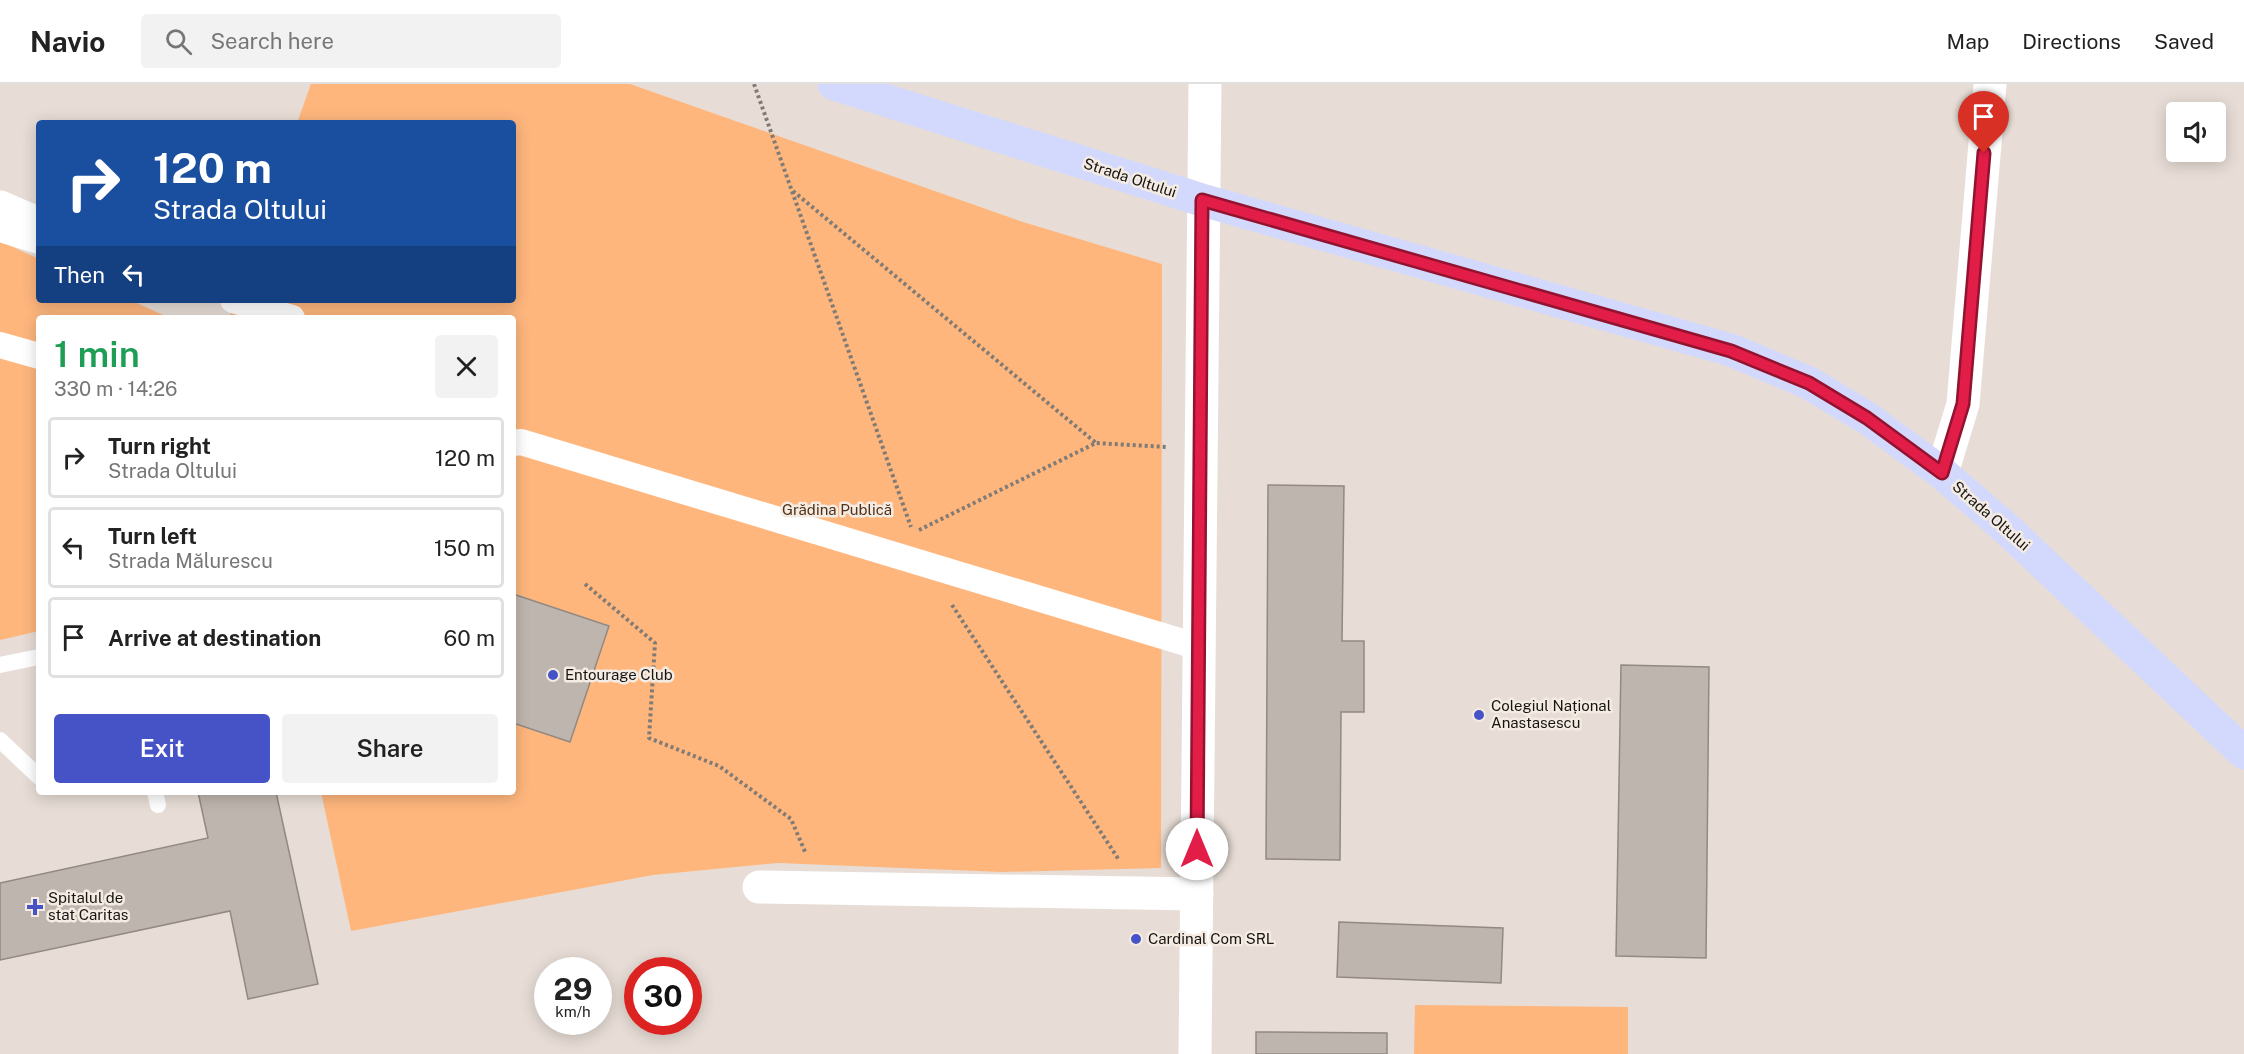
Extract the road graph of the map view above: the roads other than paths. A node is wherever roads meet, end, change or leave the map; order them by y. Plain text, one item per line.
1 (834, 84) edge
2 (1205, 84) edge
3 (1990, 84) edge
4 (1202, 200) junction
5 (0, 207) edge
6 (36, 223) edge
7 (0, 230) edge
8 (36, 240) edge
9 (242, 303) edge
10 (282, 315) edge
11 (0, 345) edge
12 (36, 355) edge
13 (516, 440) edge
14 (1942, 473) junction
15 (1198, 647) junction
16 (36, 658) edge
17 (0, 665) edge
18 (0, 740) edge
19 (2244, 753) edge
20 (36, 774) edge
21 (759, 886) dead end
22 (1197, 894) junction
23 (1195, 1054) edge

1 - 4 main road, Strada Oltului
2 - 4 street
3 - 14 street
4 - 14 main road, Strada Oltului
4 - 15 street
5 - 6 street
7 - 8 street
9 - 10 street
11 - 12 street
13 - 15 street
14 - 19 main road, Strada Oltului
15 - 22 street
16 - 17 lane
18 - 20 lane
21 - 22 street
22 - 23 street

